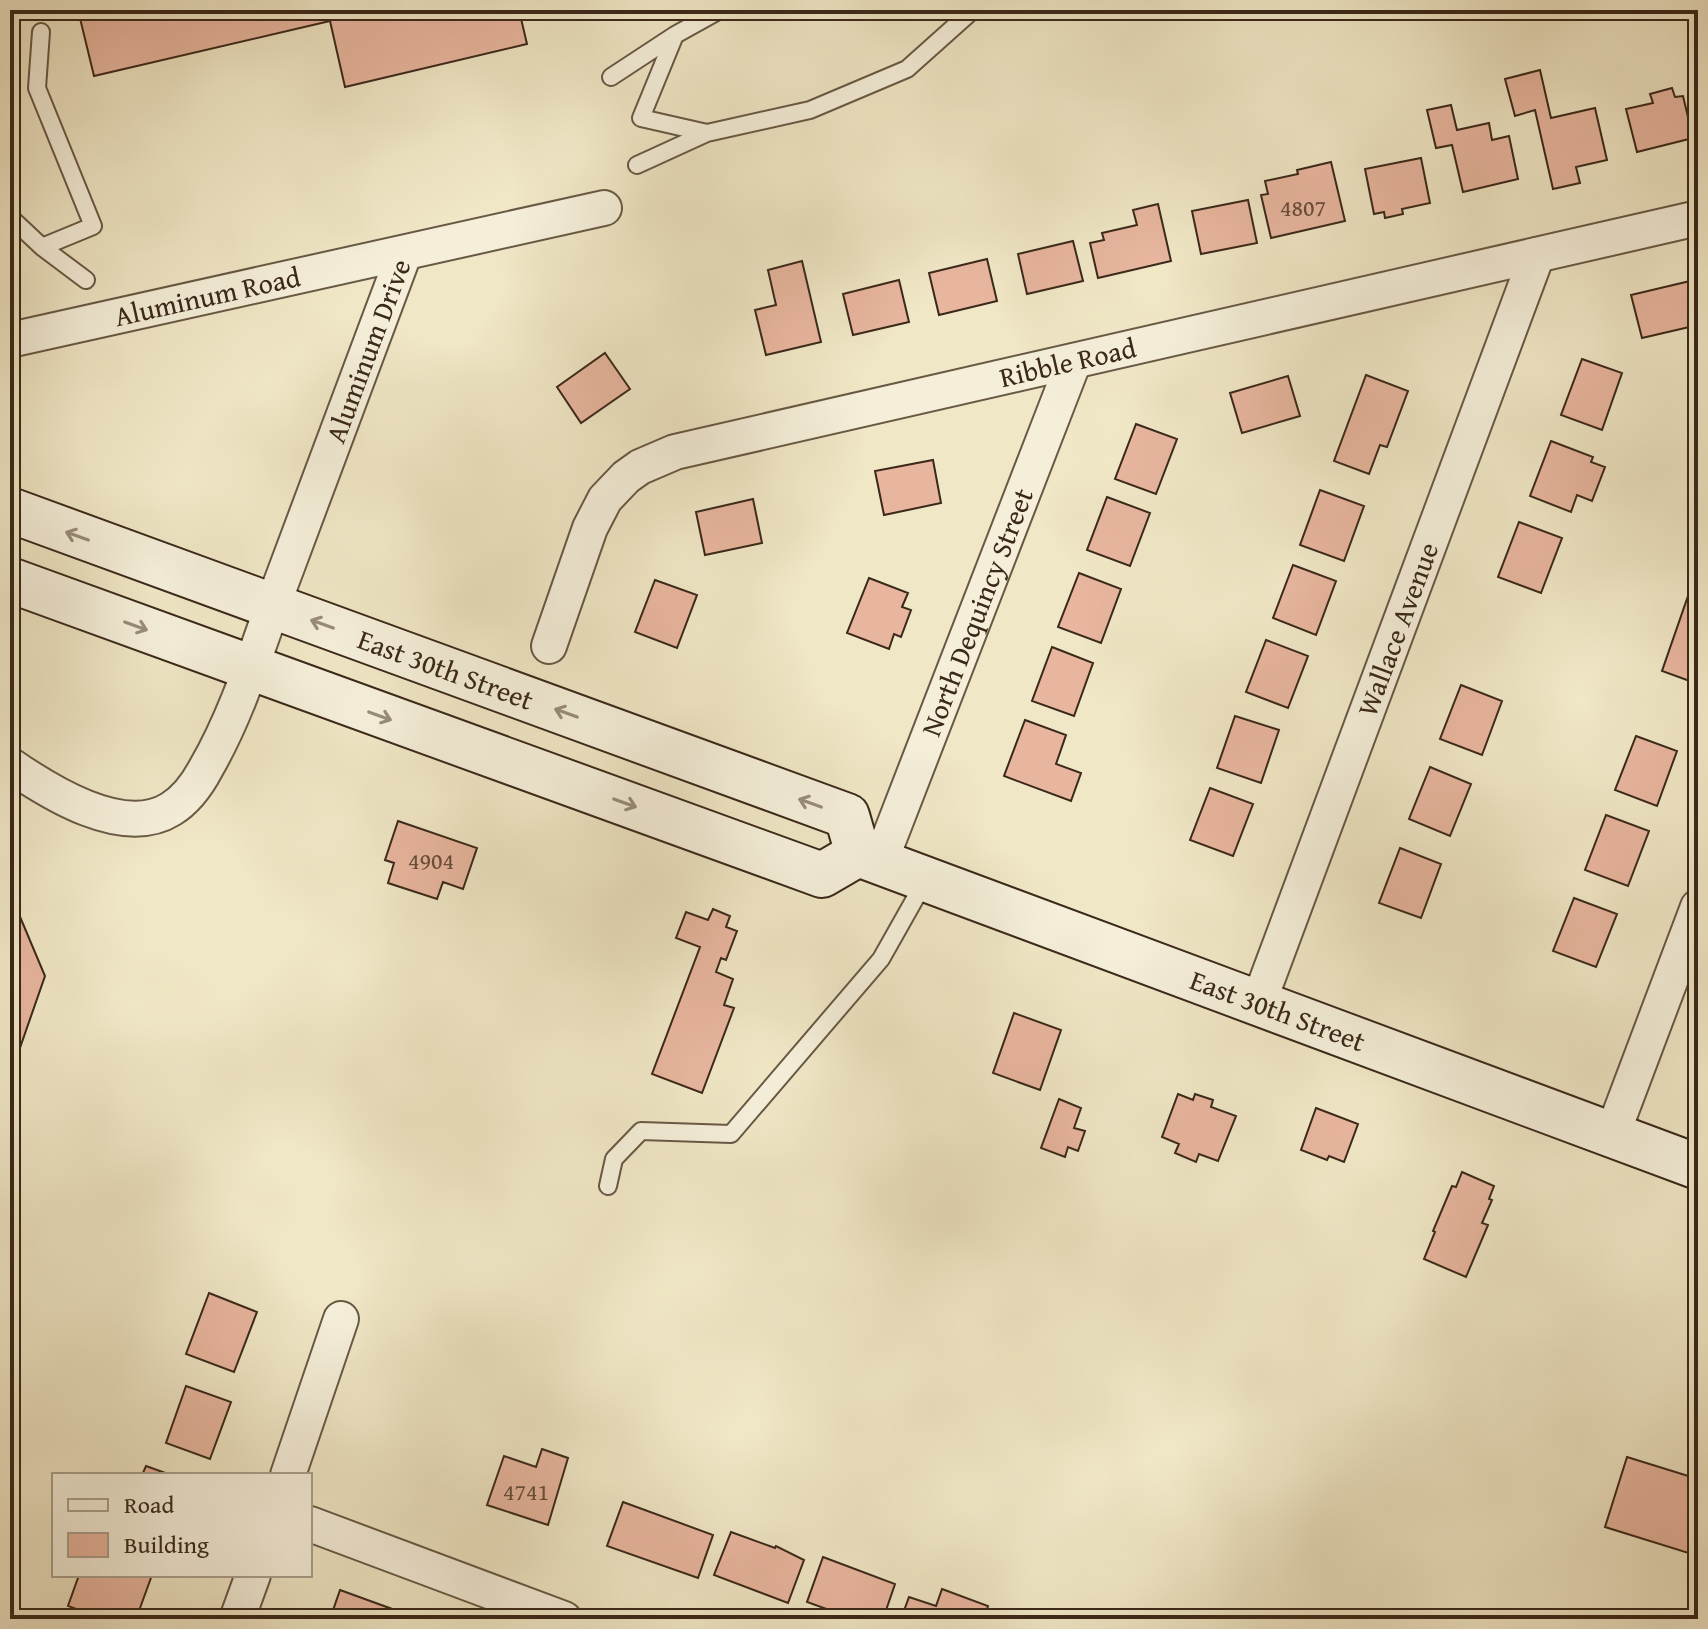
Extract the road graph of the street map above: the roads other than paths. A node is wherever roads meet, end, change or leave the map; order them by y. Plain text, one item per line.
1 (720, 10) edge
2 (973, 10) edge
3 (41, 32) dead end
4 (675, 35) junction
5 (611, 77) dead end
6 (707, 133) junction
7 (637, 165) dead end
8 (604, 208) dead end
9 (10, 217) edge
10 (1698, 218) edge
11 (42, 247) junction
12 (404, 254) junction
13 (1537, 255) junction
14 (86, 280) dead end
15 (10, 340) edge
16 (1074, 361) junction
17 (10, 510) edge
18 (10, 580) edge
19 (261, 637) junction
20 (549, 646) dead end
21 (10, 765) edge
22 (869, 858) junction
23 (925, 879) junction
24 (1698, 907) edge
25 (1258, 1004) junction
26 (1612, 1135) junction
27 (1698, 1167) edge
28 (608, 1186) dead end
29 (341, 1319) dead end
30 (289, 1473) edge
31 (312, 1525) edge
32 (252, 1577) edge
33 (237, 1619) edge
34 (564, 1619) edge

1 - 4 lane
2 - 6 lane
3 - 11 lane
4 - 5 lane
4 - 6 lane
6 - 7 lane
8 - 12 street, Aluminum Drive
9 - 11 lane
10 - 13 street, Ribble Road
11 - 14 lane
12 - 15 street, Aluminum Road
12 - 19 street, Aluminum Drive
13 - 16 street, Ribble Road
13 - 25 street, Wallace Avenue
16 - 20 street, Ribble Road
16 - 22 street, North Dequincy Street
19 -> 17 main road, East 30th Street
18 -> 19 main road, East 30th Street
19 - 21 street, Aluminum Drive
19 -> 22 main road, East 30th Street
22 -> 19 main road, East 30th Street
22 - 23 main road, East 30th Street
23 - 25 main road, East 30th Street
23 - 28 lane
24 - 26 street
25 - 26 main road, East 30th Street
26 - 27 main road, East 30th Street
29 - 30 street
31 - 34 street
32 - 33 street

